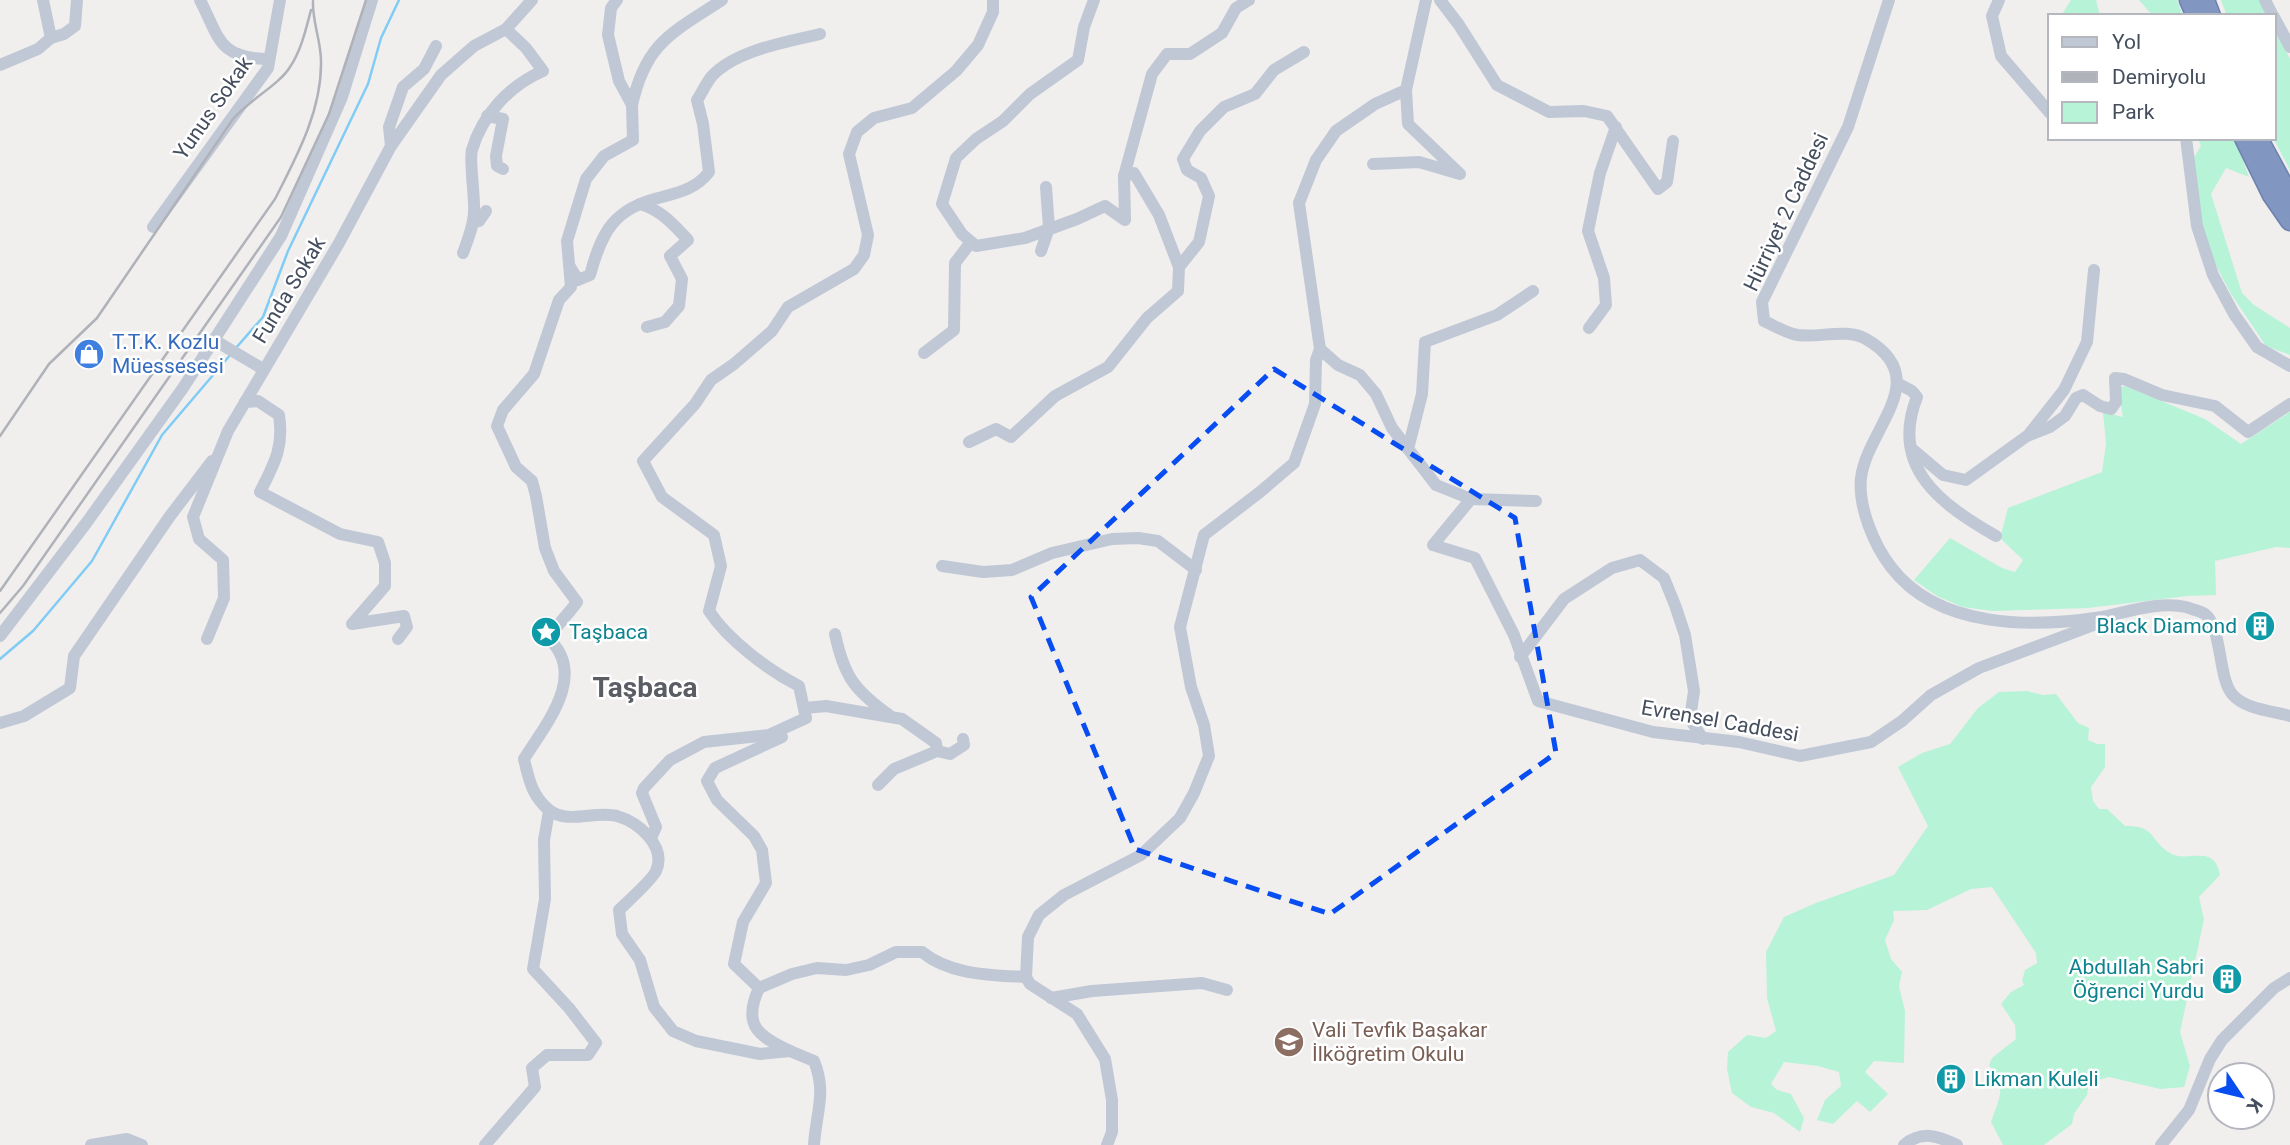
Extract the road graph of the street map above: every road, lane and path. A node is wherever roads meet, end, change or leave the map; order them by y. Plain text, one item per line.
1 (43, 0) edge
2 (77, 0) edge
3 (200, 0) edge
4 (280, 0) edge
5 (372, 0) edge
6 (532, 0) edge
7 (617, 0) edge
8 (722, 0) edge
9 (993, 0) edge
10 (1094, 0) edge
11 (1249, 0) edge
12 (1426, 0) edge
13 (1440, 0) edge
14 (1889, 0) edge
15 (1999, 0) edge
16 (2276, 21) edge
17 (506, 29) junction
18 (820, 34) dead end
19 (51, 38) junction
20 (436, 46) dead end
21 (2290, 47) edge
22 (1304, 52) dead end
23 (269, 59) junction
24 (0, 65) edge
25 (1406, 90) junction
26 (632, 105) junction
27 (2048, 111) edge
28 (487, 116) junction
29 (1616, 127) junction
30 (2186, 140) edge
31 (2245, 140) edge
32 (2259, 140) edge
33 (1673, 141) dead end
34 (391, 146) junction
35 (1373, 164) dead end
36 (503, 169) dead end
37 (1124, 176) junction
38 (1046, 187) dead end
39 (2290, 197) edge
40 (639, 204) junction
41 (486, 211) dead end
42 (2290, 221) edge
43 (473, 222) junction
44 (153, 227) dead end
45 (1049, 228) junction
46 (971, 242) junction
47 (1041, 251) dead end
48 (463, 253) dead end
49 (570, 267) junction
50 (1179, 267) junction
51 (2094, 270) dead end
52 (1533, 291) dead end
53 (648, 327) dead end
54 (1589, 328) dead end
55 (214, 340) junction
56 (1321, 349) junction
57 (924, 353) dead end
58 (2290, 366) edge
59 (263, 369) junction
60 (1897, 383) junction
61 (245, 402) junction
62 (2290, 404) edge
63 (2027, 436) junction
64 (969, 442) dead end
65 (221, 448) junction
66 (1911, 448) junction
67 (1408, 449) junction
68 (1471, 499) junction
69 (1536, 501) dead end
70 (1996, 536) dead end
71 (942, 566) dead end
72 (1195, 570) junction
73 (2133, 611) junction
74 (835, 634) dead end
75 (0, 636) edge
76 (207, 639) dead end
77 (398, 639) dead end
78 (1520, 657) junction
79 (806, 713) junction
80 (2290, 716) edge
81 (892, 718) junction
82 (0, 723) edge
83 (964, 739) dead end
84 (1703, 739) junction
85 (937, 751) junction
86 (878, 785) dead end
87 (550, 811) junction
88 (652, 838) junction
89 (1026, 977) junction
90 (2290, 978) edge
91 (759, 988) junction
92 (1227, 989) dead end
93 (1051, 998) junction
94 (790, 1051) junction
95 (91, 1145) edge
96 (142, 1145) edge
97 (485, 1145) edge
98 (814, 1145) edge
99 (1107, 1145) edge
100 (1904, 1145) edge
101 (1957, 1145) edge
102 (2161, 1145) edge

1 - 19 street
2 - 19 street
3 - 23 street
4 - 23 street, Yunus Sokak
5 - 55 street
6 - 17 street, Funda Sokak
7 - 26 street
8 - 26 street
9 - 79 street
10 - 46 street
11 - 37 street
12 - 25 street
13 - 29 street
14 - 60 street, Hürriyet 2 Caddesi
15 - 27 street
16 - 21 street
17 - 28 street
17 - 34 street, Funda Sokak
18 - 40 street
19 - 24 street
20 - 34 street
22 - 50 street
23 - 44 street, Yunus Sokak
25 - 35 street
25 - 56 street
26 - 49 street
28 - 36 street
28 - 43 street
29 - 33 street
29 - 54 street
30 - 58 street
31 - 42 highway
32 - 39 highway
34 - 59 street, Funda Sokak
37 - 45 street
37 - 50 street
38 - 45 street
40 - 49 street
40 - 53 street
41 - 43 street
43 - 48 street
45 - 46 street
45 - 47 street
46 - 57 street
49 - 87 street
50 - 64 street
51 - 63 street
52 - 67 street
55 - 59 street
55 - 75 street
56 - 67 street
56 - 72 street
59 - 61 street, Funda Sokak
60 - 66 street
60 - 73 street
61 - 65 street, Funda Sokak
61 - 77 street
62 - 63 street
63 - 66 street
65 - 76 street, Funda Sokak
65 - 82 street
66 - 70 street
67 - 68 street
68 - 69 street
68 - 78 street, Evrensel Caddesi
71 - 72 street
72 - 89 street
73 - 80 street
73 - 84 street, Evrensel Caddesi
74 - 81 street
78 - 84 street, Evrensel Caddesi
78 - 84 street
79 - 81 street
79 - 88 street
79 - 91 street
81 - 85 street
83 - 85 street
85 - 86 street
87 - 88 street
87 - 97 street
88 - 94 street
89 - 91 street
89 - 93 street
90 - 102 street
91 - 94 street
92 - 93 street
93 - 99 street
94 - 98 street
95 - 96 street
100 - 101 street

